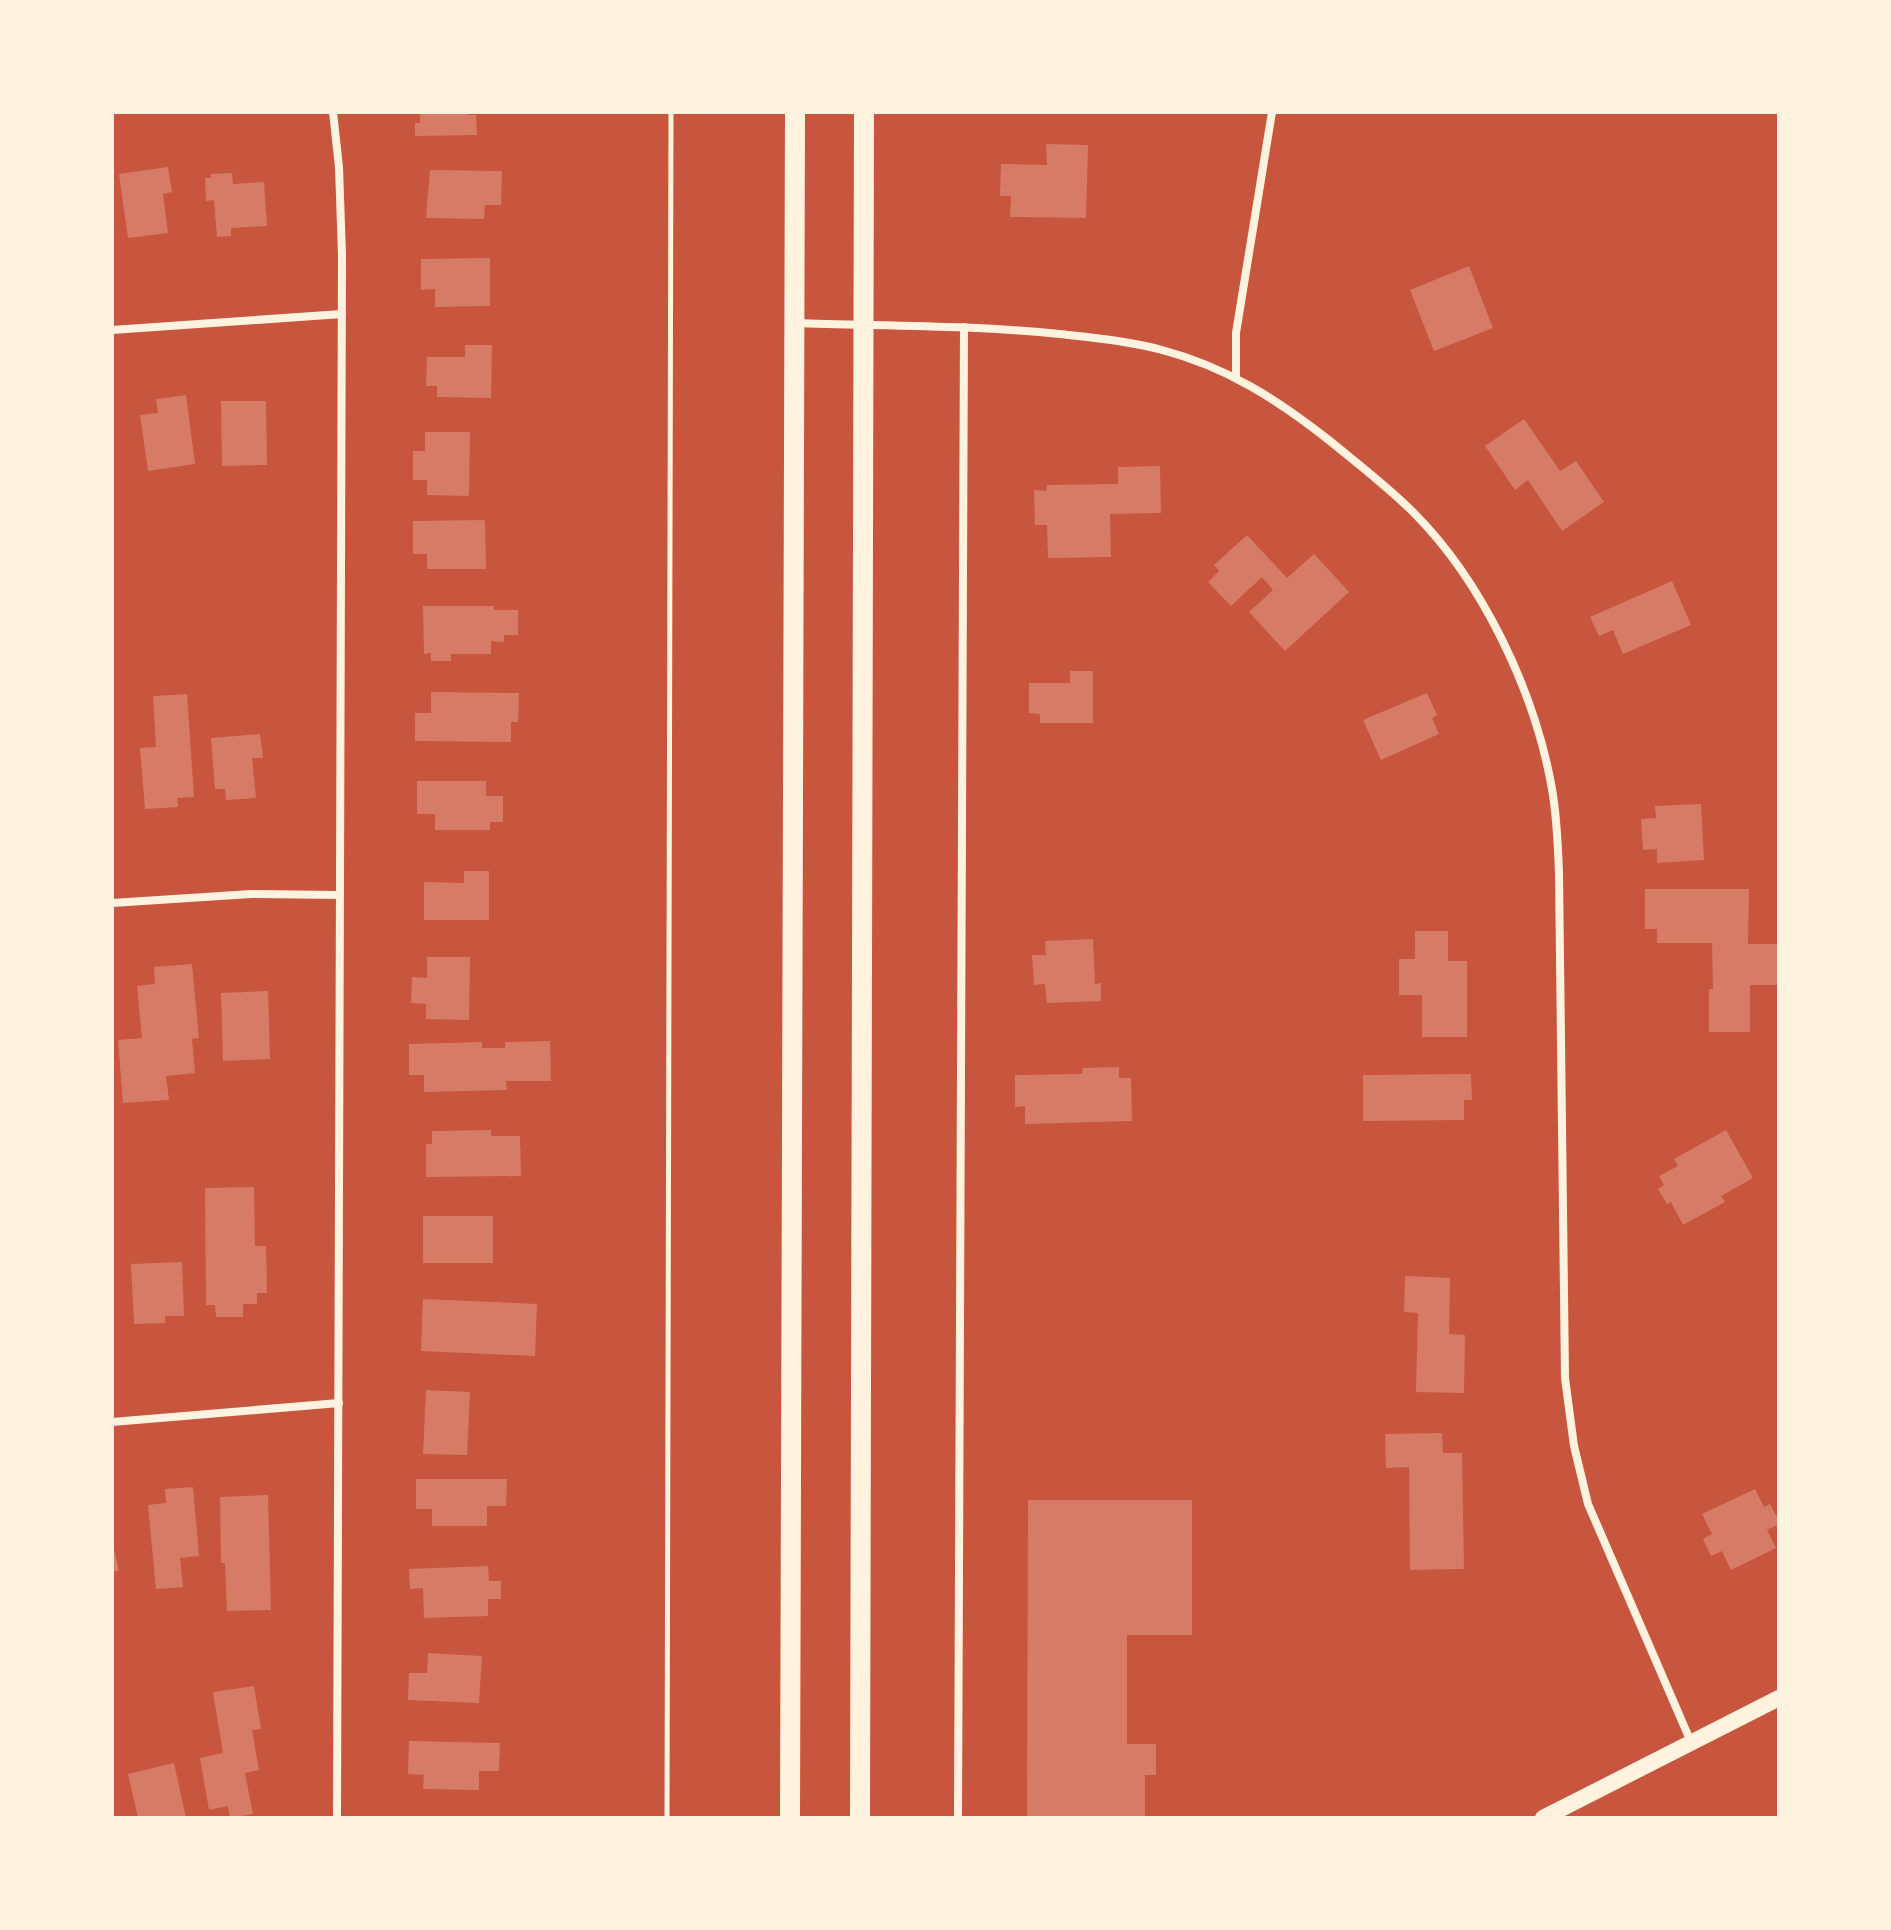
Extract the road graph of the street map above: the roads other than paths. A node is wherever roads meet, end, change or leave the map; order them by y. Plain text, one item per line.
1 (333, 112) edge
2 (795, 112) edge
3 (864, 112) edge
4 (1272, 112) edge
5 (342, 314) junction
6 (795, 323) junction
7 (865, 325) junction
8 (964, 327) junction
9 (112, 330) edge
10 (1236, 376) junction
11 (340, 895) junction
12 (112, 903) edge
13 (339, 1403) junction
14 (112, 1422) edge
15 (1779, 1698) edge
16 (1691, 1742) junction
17 (337, 1818) edge
18 (790, 1818) edge
19 (860, 1818) edge
20 (958, 1818) edge
21 (1543, 1818) edge

1 - 5 street
2 - 6 main road
3 - 7 main road
4 - 10 street
5 - 9 street
5 - 11 street
6 - 7 street
6 - 18 main road
7 - 8 street
7 - 19 main road
8 - 10 street
8 - 20 street
10 - 16 street
11 - 12 street
11 - 13 street
13 - 14 street
13 - 17 street
15 - 16 main road
16 - 21 main road

